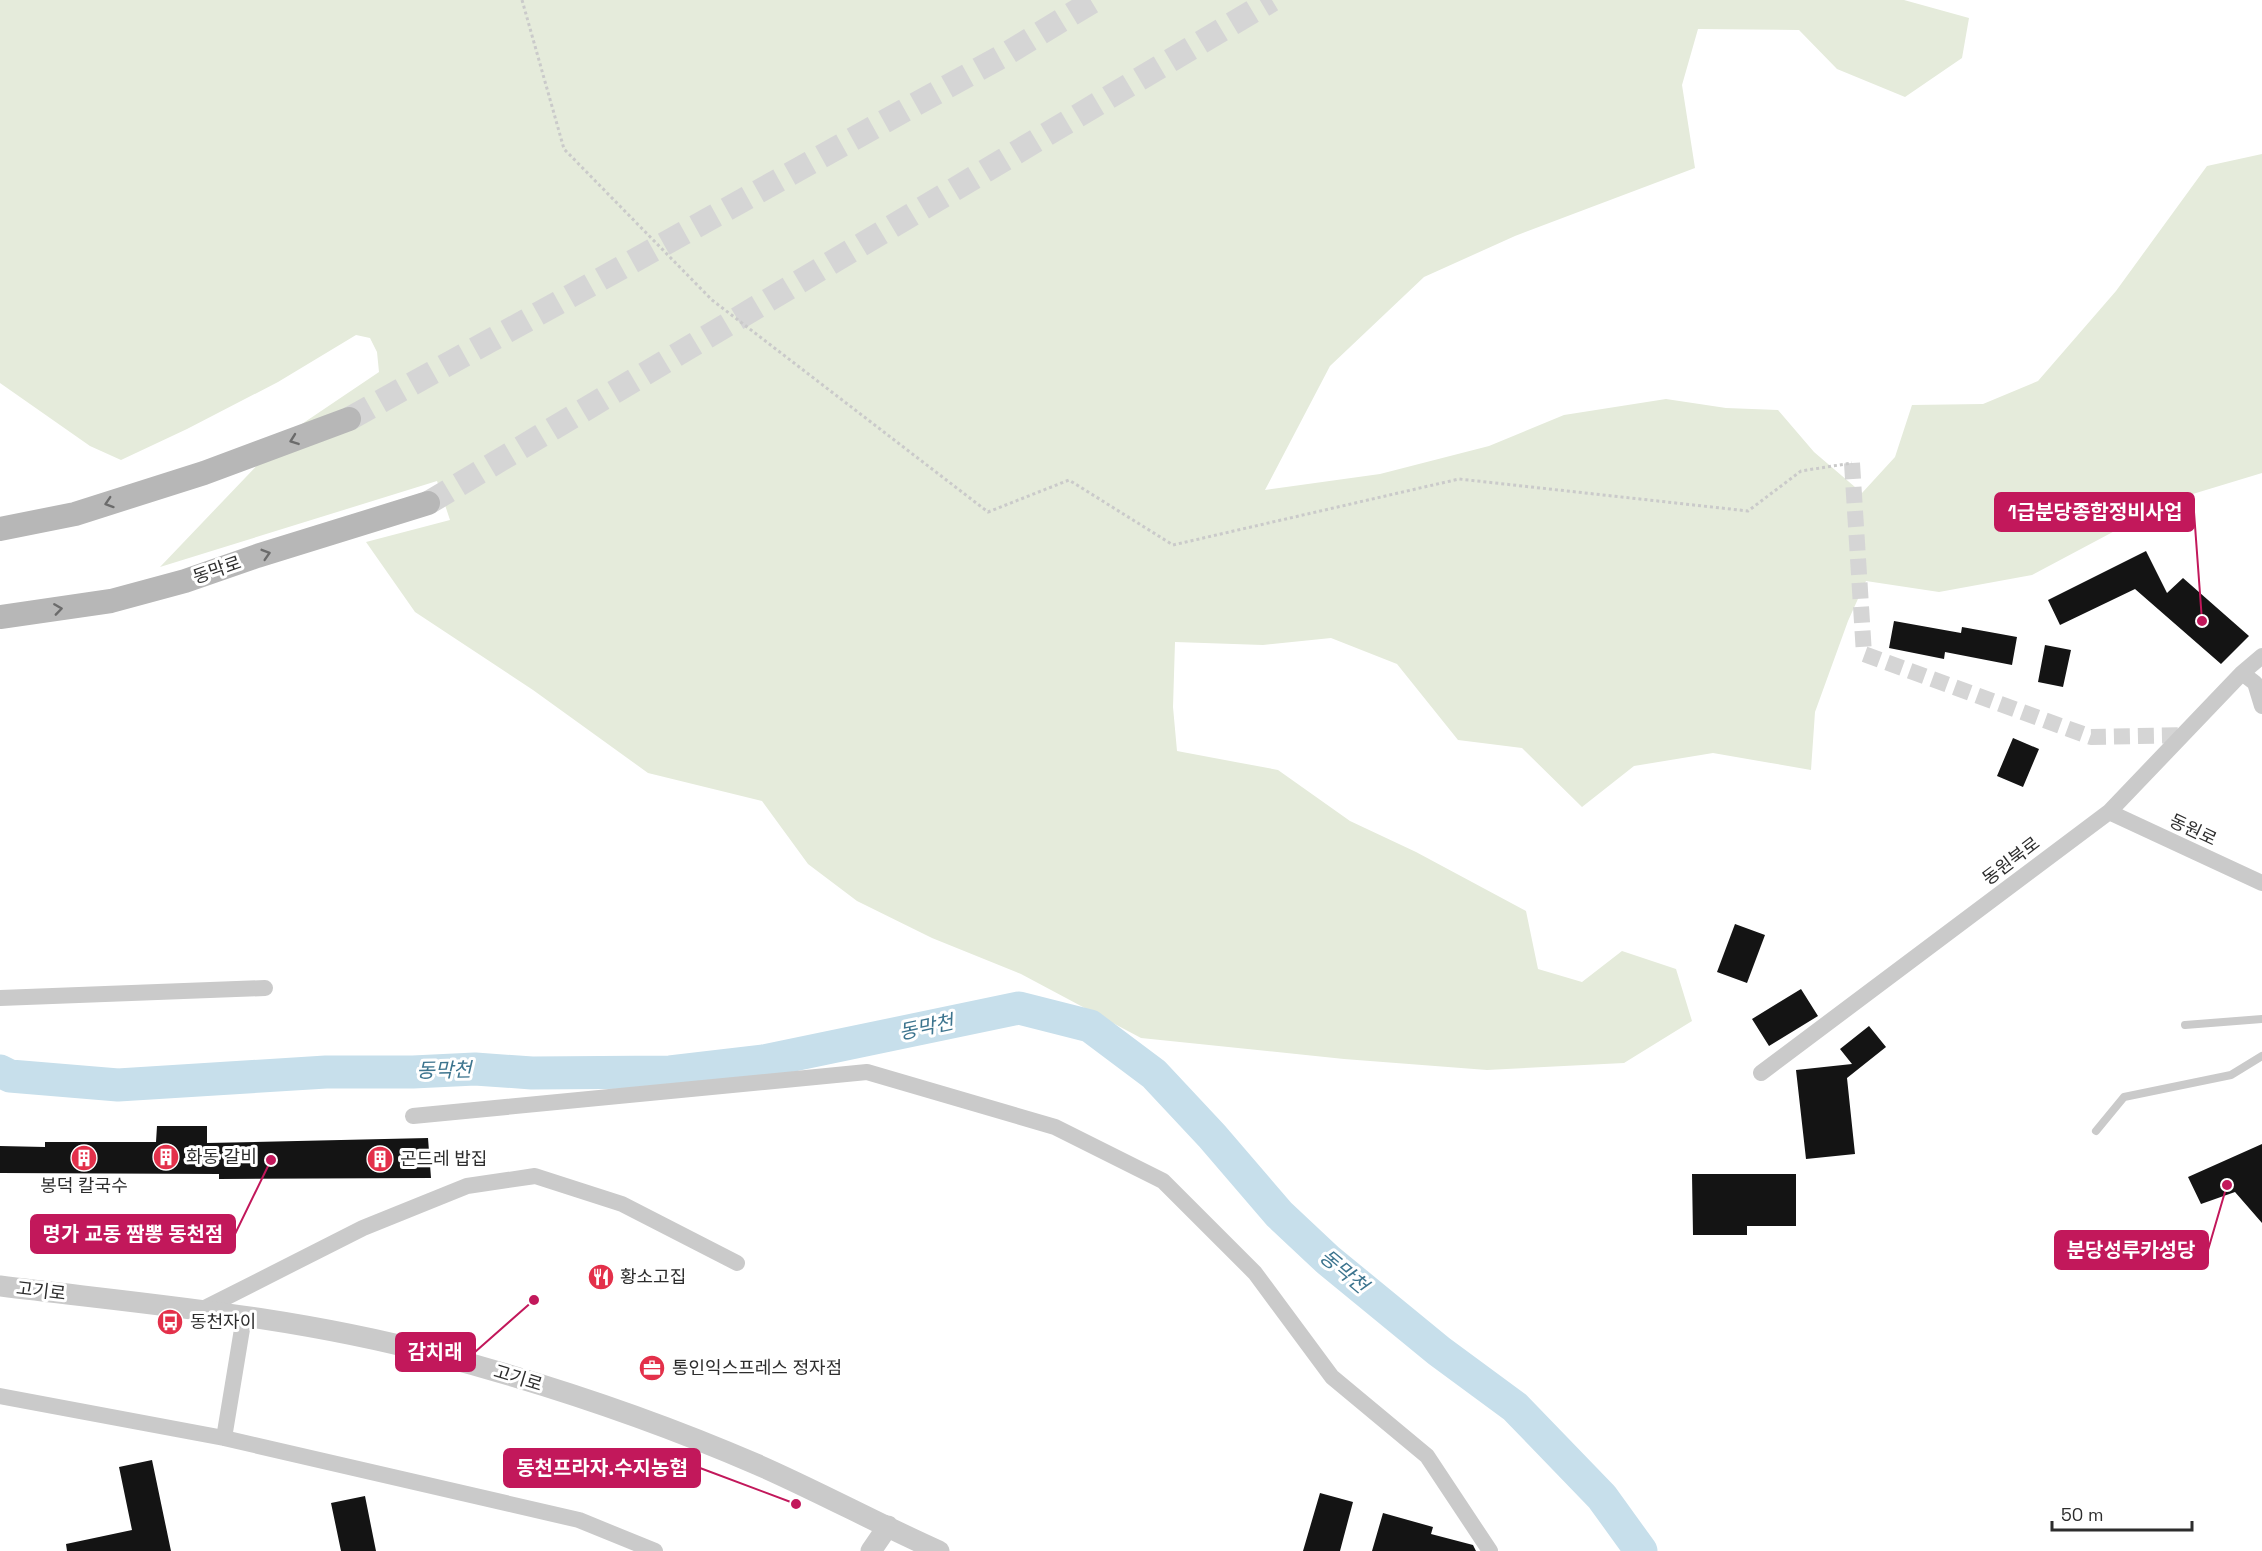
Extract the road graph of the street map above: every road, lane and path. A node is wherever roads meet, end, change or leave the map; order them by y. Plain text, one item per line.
1 (522, 0) edge
2 (349, 419) tunnel mouth
3 (1852, 463) dead end
4 (428, 504) tunnel mouth
5 (0, 529) edge
6 (0, 617) edge
7 (2262, 656) edge
8 (2242, 673) junction
9 (2262, 706) edge
10 (2109, 812) junction
11 (2262, 883) edge
12 (265, 988) dead end
13 (0, 998) edge
14 (2262, 1019) edge
15 (2185, 1024) dead end
16 (2262, 1056) edge
17 (1761, 1072) dead end
18 (413, 1116) dead end
19 (2096, 1131) dead end
20 (737, 1263) dead end
21 (0, 1286) edge
22 (201, 1310) junction
23 (244, 1317) junction
24 (0, 1396) edge
25 (224, 1438) junction
26 (888, 1526) junction
27 (656, 1551) edge
28 (871, 1551) edge
29 (939, 1551) edge
30 (1490, 1551) edge

1 - 3 path
2 -> 5 main road
6 -> 4 main road, 동막로
7 - 8 street, 동원북로
8 - 9 street
8 - 10 street, 동원북로
10 - 11 street, 동원로
10 - 17 street, 동원북로
12 - 13 street
14 - 15 lane
16 - 19 lane
18 - 30 street
20 - 22 street
21 - 22 street, 고기로
22 - 23 street, 고기로
23 - 25 street
23 - 26 street, 고기로
24 - 25 street
25 - 27 street
26 - 28 street
26 - 29 street, 고기로

